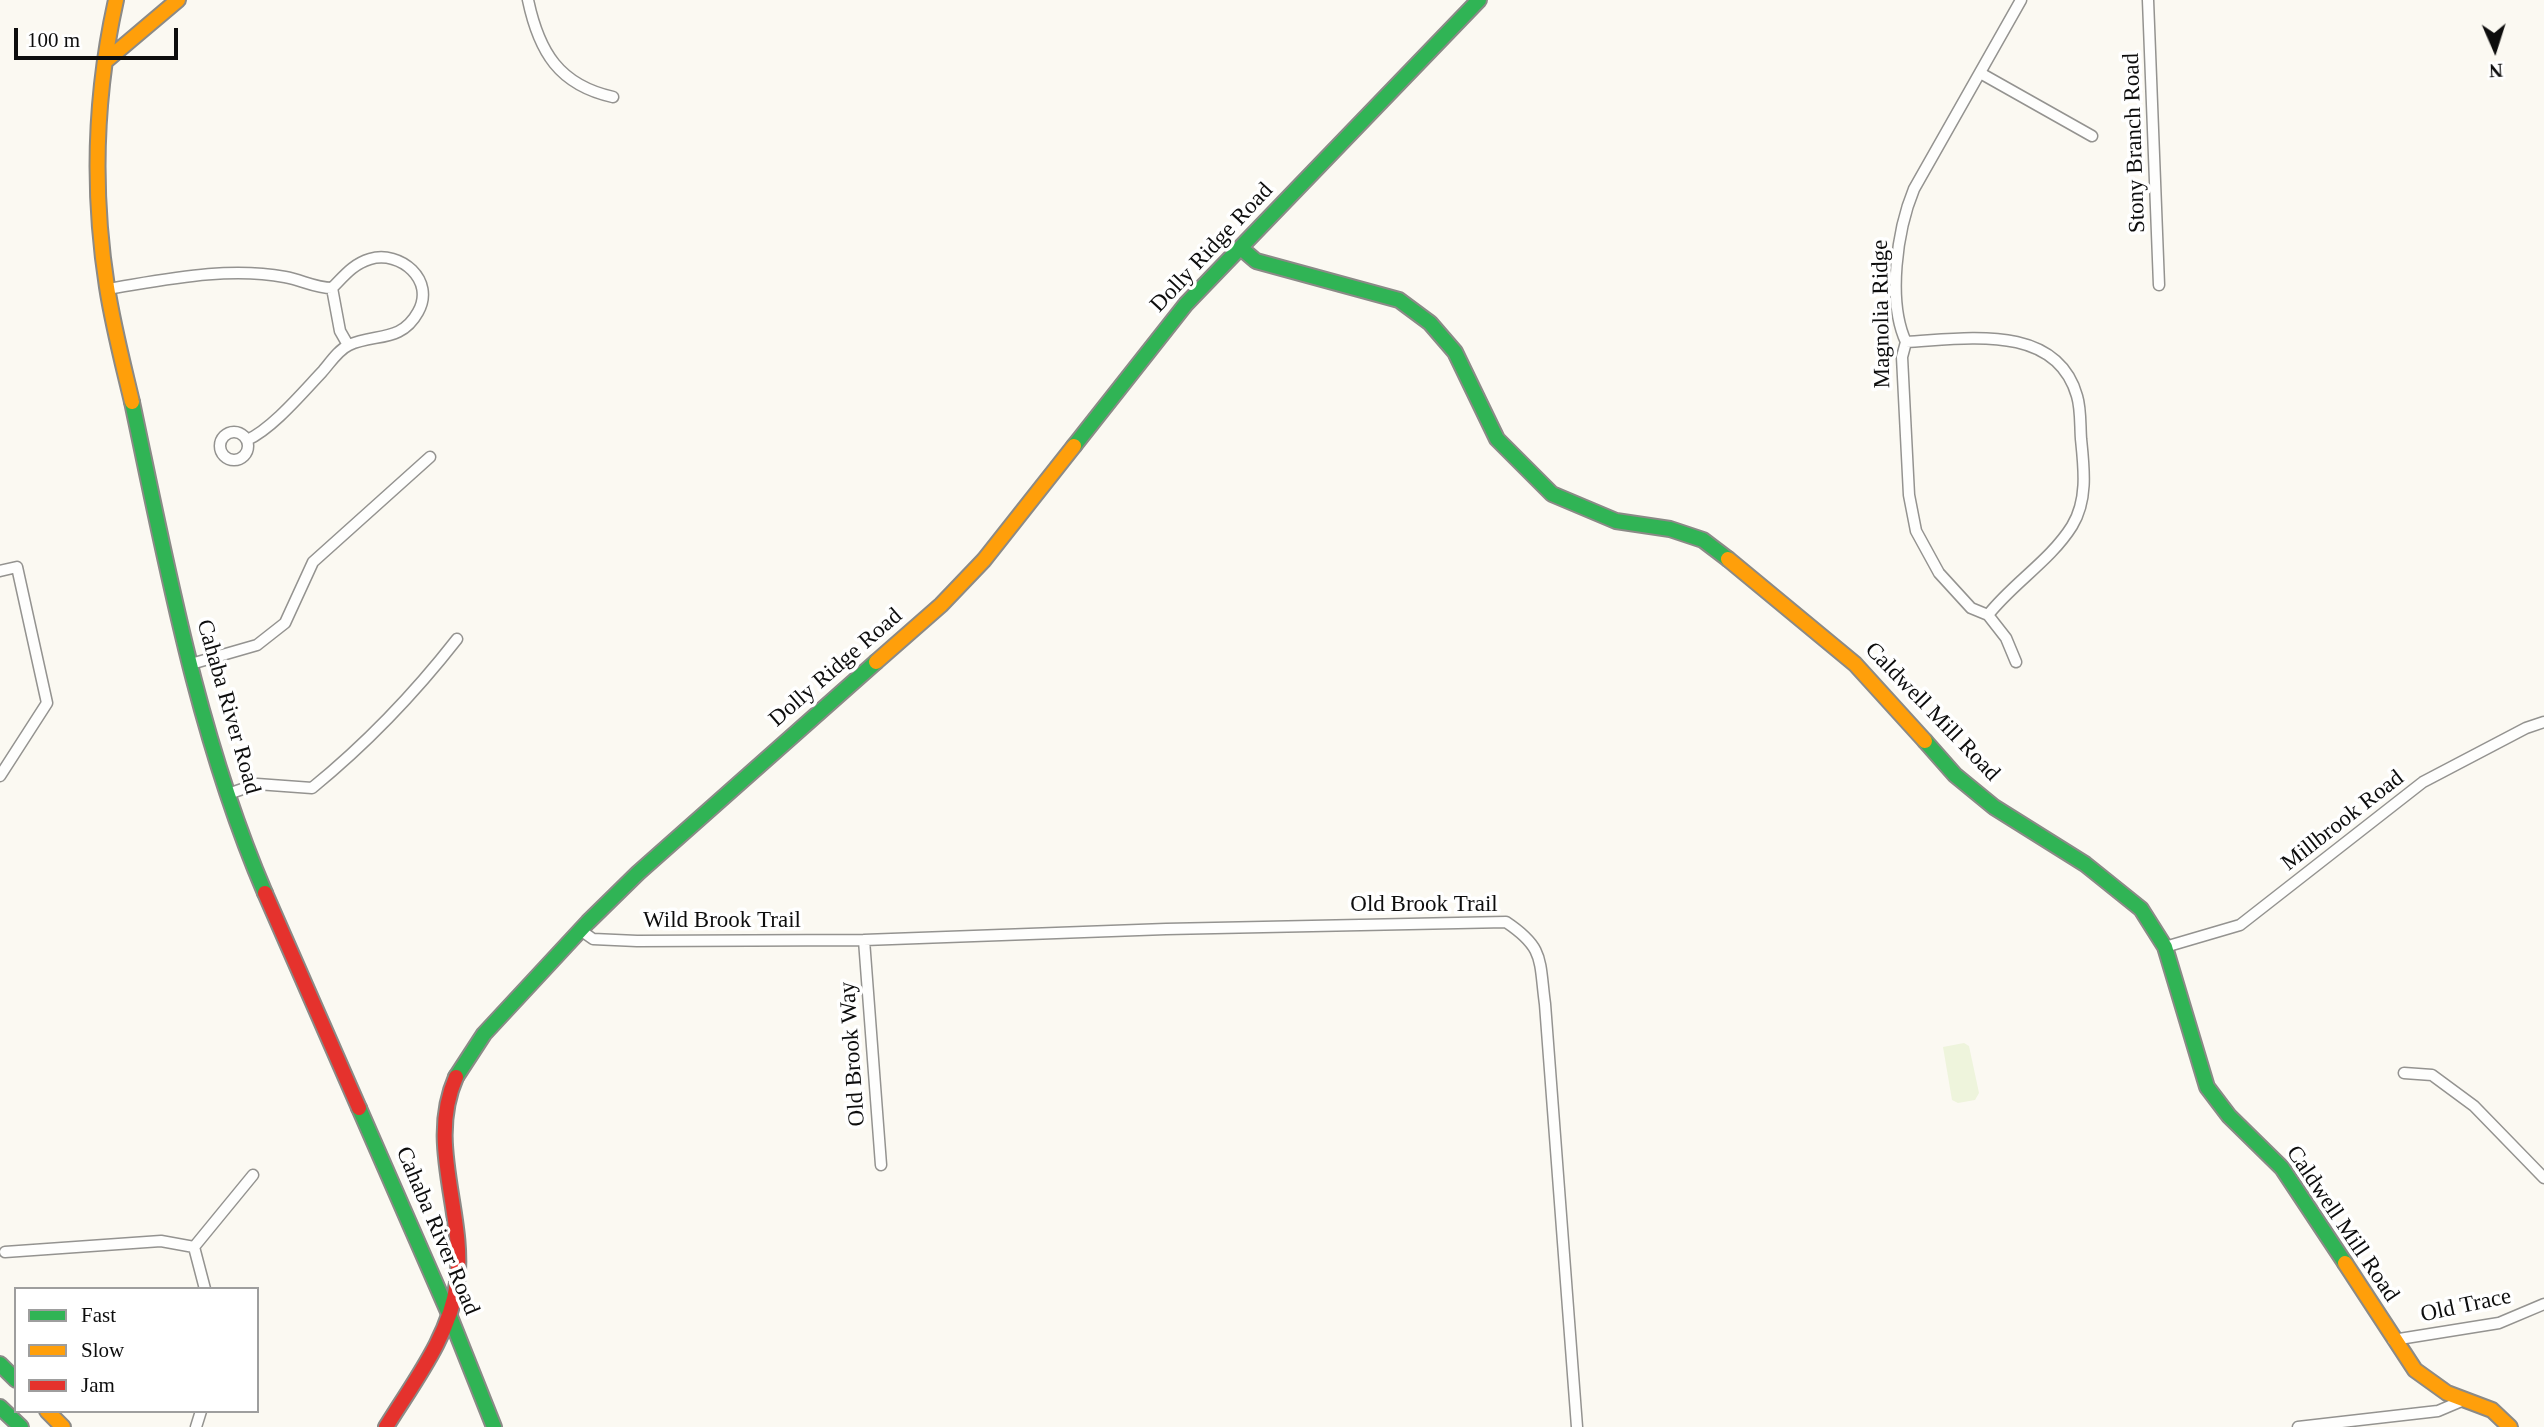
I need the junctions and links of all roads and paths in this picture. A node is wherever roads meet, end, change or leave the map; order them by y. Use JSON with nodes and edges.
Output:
{"nodes":[{"id":1,"x":116,"y":0,"type":"edge"},
{"id":2,"x":178,"y":0,"type":"edge"},
{"id":3,"x":528,"y":0,"type":"edge"},
{"id":4,"x":1479,"y":0,"type":"edge"},
{"id":5,"x":2021,"y":0,"type":"edge"},
{"id":6,"x":2148,"y":0,"type":"edge"},
{"id":7,"x":107,"y":60,"type":"junction"},
{"id":8,"x":1982,"y":74,"type":"junction"},
{"id":9,"x":613,"y":97,"type":"dead end"},
{"id":10,"x":2092,"y":136,"type":"dead end"},
{"id":11,"x":1242,"y":249,"type":"junction"},
{"id":12,"x":2159,"y":285,"type":"dead end"},
{"id":13,"x":332,"y":288,"type":"junction"},
{"id":14,"x":107,"y":289,"type":"junction"},
{"id":15,"x":1906,"y":342,"type":"junction"},
{"id":16,"x":348,"y":345,"type":"junction"},
{"id":17,"x":247,"y":440,"type":"dead end"},
{"id":18,"x":430,"y":457,"type":"dead end"},
{"id":19,"x":0,"y":571,"type":"edge"},
{"id":20,"x":1989,"y":615,"type":"junction"},
{"id":21,"x":457,"y":639,"type":"dead end"},
{"id":22,"x":2016,"y":662,"type":"dead end"},
{"id":23,"x":191,"y":664,"type":"junction"},
{"id":24,"x":2544,"y":722,"type":"edge"},
{"id":25,"x":0,"y":776,"type":"edge"},
{"id":26,"x":228,"y":794,"type":"junction"},
{"id":27,"x":583,"y":932,"type":"junction"},
{"id":28,"x":864,"y":940,"type":"junction"},
{"id":29,"x":2165,"y":947,"type":"junction"},
{"id":30,"x":2404,"y":1073,"type":"dead end"},
{"id":31,"x":881,"y":1165,"type":"dead end"},
{"id":32,"x":253,"y":1175,"type":"dead end"},
{"id":33,"x":2544,"y":1178,"type":"edge"},
{"id":34,"x":194,"y":1247,"type":"junction"},
{"id":35,"x":5,"y":1252,"type":"dead end"},
{"id":36,"x":204,"y":1287,"type":"edge"},
{"id":37,"x":2544,"y":1304,"type":"edge"},
{"id":38,"x":449,"y":1314,"type":"junction"},
{"id":39,"x":2393,"y":1340,"type":"junction"},
{"id":40,"x":0,"y":1364,"type":"edge"},
{"id":41,"x":14,"y":1378,"type":"edge"},
{"id":42,"x":2464,"y":1400,"type":"junction"},
{"id":43,"x":0,"y":1407,"type":"edge"},
{"id":44,"x":49,"y":1413,"type":"edge"},
{"id":45,"x":20,"y":1427,"type":"edge"},
{"id":46,"x":63,"y":1427,"type":"edge"},
{"id":47,"x":386,"y":1427,"type":"edge"},
{"id":48,"x":494,"y":1427,"type":"edge"},
{"id":49,"x":1577,"y":1427,"type":"edge"},
{"id":50,"x":2298,"y":1427,"type":"edge"},
{"id":51,"x":2510,"y":1427,"type":"edge"}],
"edges":[{"from":1,"to":7,"type":"main road","name":"Cahaba River Road"},
{"from":2,"to":7,"type":"main road"},
{"from":3,"to":9,"type":"street"},
{"from":4,"to":11,"type":"main road","name":"Dolly Ridge Road"},
{"from":5,"to":8,"type":"street","name":"Magnolia Ridge"},
{"from":6,"to":12,"type":"street","name":"Stony Branch Road"},
{"from":7,"to":14,"type":"main road","name":"Cahaba River Road"},
{"from":8,"to":10,"type":"street"},
{"from":8,"to":15,"type":"street","name":"Magnolia Ridge"},
{"from":11,"to":27,"type":"main road","name":"Dolly Ridge Road"},
{"from":11,"to":29,"type":"main road","name":"Caldwell Mill Road"},
{"from":13,"to":14,"type":"street"},
{"from":13,"to":16,"type":"street"},
{"from":13,"to":16,"type":"street"},
{"from":14,"to":23,"type":"main road","name":"Cahaba River Road"},
{"from":15,"to":20,"type":"street","name":"Magnolia Ridge"},
{"from":15,"to":20,"type":"street"},
{"from":16,"to":17,"type":"street"},
{"from":18,"to":23,"type":"street"},
{"from":19,"to":25,"type":"street"},
{"from":20,"to":22,"type":"street","name":"Magnolia Ridge"},
{"from":21,"to":26,"type":"street"},
{"from":23,"to":26,"type":"main road","name":"Cahaba River Road"},
{"from":24,"to":29,"type":"street","name":"Millbrook Road"},
{"from":26,"to":38,"type":"main road","name":"Cahaba River Road"},
{"from":27,"to":28,"type":"street","name":"Wild Brook Trail"},
{"from":27,"to":38,"type":"main road","name":"Dolly Ridge Road"},
{"from":28,"to":31,"type":"street","name":"Old Brook Way"},
{"from":28,"to":49,"type":"street","name":"Old Brook Trail"},
{"from":29,"to":39,"type":"main road","name":"Caldwell Mill Road"},
{"from":30,"to":33,"type":"street"},
{"from":32,"to":34,"type":"street"},
{"from":34,"to":35,"type":"street"},
{"from":34,"to":36,"type":"street"},
{"from":37,"to":39,"type":"street","name":"Old Trace"},
{"from":38,"to":47,"type":"main road","name":"Dolly Ridge Road"},
{"from":38,"to":48,"type":"main road","name":"Cahaba River Road"},
{"from":39,"to":42,"type":"main road","name":"Caldwell Mill Road"},
{"from":40,"to":41,"type":"main road"},
{"from":42,"to":50,"type":"street"},
{"from":42,"to":51,"type":"main road","name":"Caldwell Mill Road"},
{"from":43,"to":45,"type":"main road"},
{"from":44,"to":46,"type":"main road"}]}
